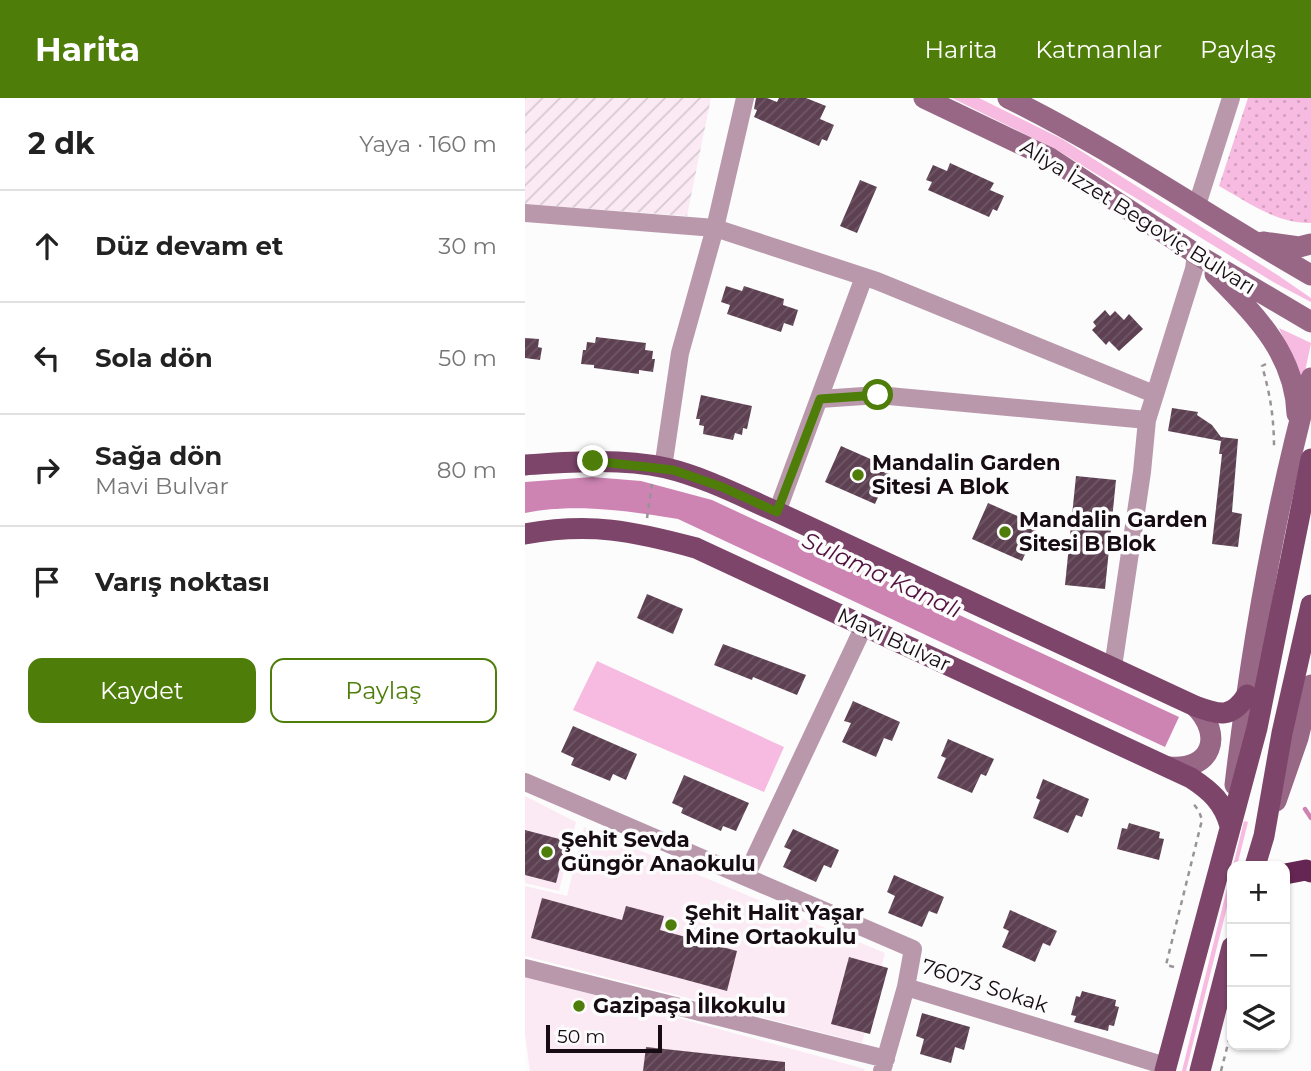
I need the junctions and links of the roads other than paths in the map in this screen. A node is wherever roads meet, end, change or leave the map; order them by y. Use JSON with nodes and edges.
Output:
{"nodes":[{"id":1,"x":745,"y":98,"type":"edge"},
{"id":2,"x":924,"y":98,"type":"edge"},
{"id":3,"x":1008,"y":98,"type":"edge"},
{"id":4,"x":1231,"y":98,"type":"edge"},
{"id":5,"x":1197,"y":205,"type":"junction"},
{"id":6,"x":525,"y":213,"type":"edge"},
{"id":7,"x":715,"y":228,"type":"junction"},
{"id":8,"x":1244,"y":237,"type":"junction"},
{"id":9,"x":1311,"y":244,"type":"edge"},
{"id":10,"x":1196,"y":254,"type":"junction"},
{"id":11,"x":1311,"y":275,"type":"edge"},
{"id":12,"x":864,"y":277,"type":"junction"},
{"id":13,"x":1311,"y":322,"type":"edge"},
{"id":14,"x":1311,"y":378,"type":"edge"},
{"id":15,"x":1154,"y":394,"type":"junction"},
{"id":16,"x":820,"y":399,"type":"junction"},
{"id":17,"x":1147,"y":421,"type":"junction"},
{"id":18,"x":1303,"y":438,"type":"edge"},
{"id":19,"x":525,"y":465,"type":"edge"},
{"id":20,"x":658,"y":472,"type":"junction"},
{"id":21,"x":777,"y":512,"type":"junction"},
{"id":22,"x":525,"y":534,"type":"edge"},
{"id":23,"x":1311,"y":605,"type":"edge"},
{"id":24,"x":863,"y":626,"type":"junction"},
{"id":25,"x":1113,"y":667,"type":"junction"},
{"id":26,"x":1311,"y":685,"type":"edge"},
{"id":27,"x":1247,"y":695,"type":"junction"},
{"id":28,"x":1195,"y":706,"type":"junction"},
{"id":29,"x":1169,"y":767,"type":"junction"},
{"id":30,"x":525,"y":782,"type":"edge"},
{"id":31,"x":1230,"y":826,"type":"junction"},
{"id":32,"x":1264,"y":836,"type":"junction"},
{"id":33,"x":1256,"y":861,"type":"edge"},
{"id":34,"x":1311,"y":872,"type":"edge"},
{"id":35,"x":1290,"y":873,"type":"edge"},
{"id":36,"x":746,"y":876,"type":"junction"},
{"id":37,"x":1227,"y":967,"type":"edge"},
{"id":38,"x":525,"y":968,"type":"edge"},
{"id":39,"x":906,"y":987,"type":"junction"},
{"id":40,"x":884,"y":1065,"type":"edge"},
{"id":41,"x":1166,"y":1069,"type":"edge"},
{"id":42,"x":1201,"y":1071,"type":"edge"}],
"edges":[{"from":1,"to":7,"type":"street"},
{"from":2,"to":10,"type":"main road","name":"Aliya İzzet Begoviç Bulvarı"},
{"from":3,"to":5,"type":"main road","name":"Aliya İzzet Begoviç Bulvarı"},
{"from":4,"to":5,"type":"street"},
{"from":5,"to":8,"type":"main road","name":"Aliya İzzet Begoviç Bulvarı"},
{"from":6,"to":7,"type":"street"},
{"from":7,"to":12,"type":"street"},
{"from":7,"to":20,"type":"street"},
{"from":8,"to":9,"type":"main road"},
{"from":8,"to":11,"type":"main road","name":"Aliya İzzet Begoviç Bulvarı"},
{"from":10,"to":13,"type":"main road","name":"Aliya İzzet Begoviç Bulvarı"},
{"from":10,"to":15,"type":"street"},
{"from":10,"to":18,"type":"main road"},
{"from":12,"to":15,"type":"street"},
{"from":12,"to":16,"type":"street"},
{"from":14,"to":18,"type":"main road"},
{"from":15,"to":17,"type":"street"},
{"from":16,"to":17,"type":"street"},
{"from":16,"to":21,"type":"street"},
{"from":17,"to":25,"type":"street"},
{"from":18,"to":27,"type":"main road"},
{"from":18,"to":31,"type":"main road"},
{"from":19,"to":20,"type":"main road"},
{"from":20,"to":21,"type":"main road"},
{"from":21,"to":25,"type":"main road"},
{"from":22,"to":24,"type":"main road","name":"Mavi Bulvar"},
{"from":23,"to":32,"type":"main road"},
{"from":24,"to":29,"type":"main road","name":"Mavi Bulvar"},
{"from":24,"to":36,"type":"street"},
{"from":25,"to":28,"type":"main road"},
{"from":26,"to":32,"type":"main road"},
{"from":27,"to":28,"type":"main road"},
{"from":27,"to":31,"type":"main road"},
{"from":28,"to":29,"type":"main road"},
{"from":29,"to":31,"type":"main road","name":"Mavi Bulvar"},
{"from":30,"to":36,"type":"street","name":"76073 Sokak"},
{"from":31,"to":41,"type":"main road"},
{"from":32,"to":33,"type":"main road"},
{"from":34,"to":35,"type":"highway"},
{"from":36,"to":39,"type":"street","name":"76073 Sokak"},
{"from":37,"to":42,"type":"main road"},
{"from":38,"to":40,"type":"street"},
{"from":39,"to":40,"type":"street"},
{"from":39,"to":41,"type":"street","name":"76073 Sokak"}]}
